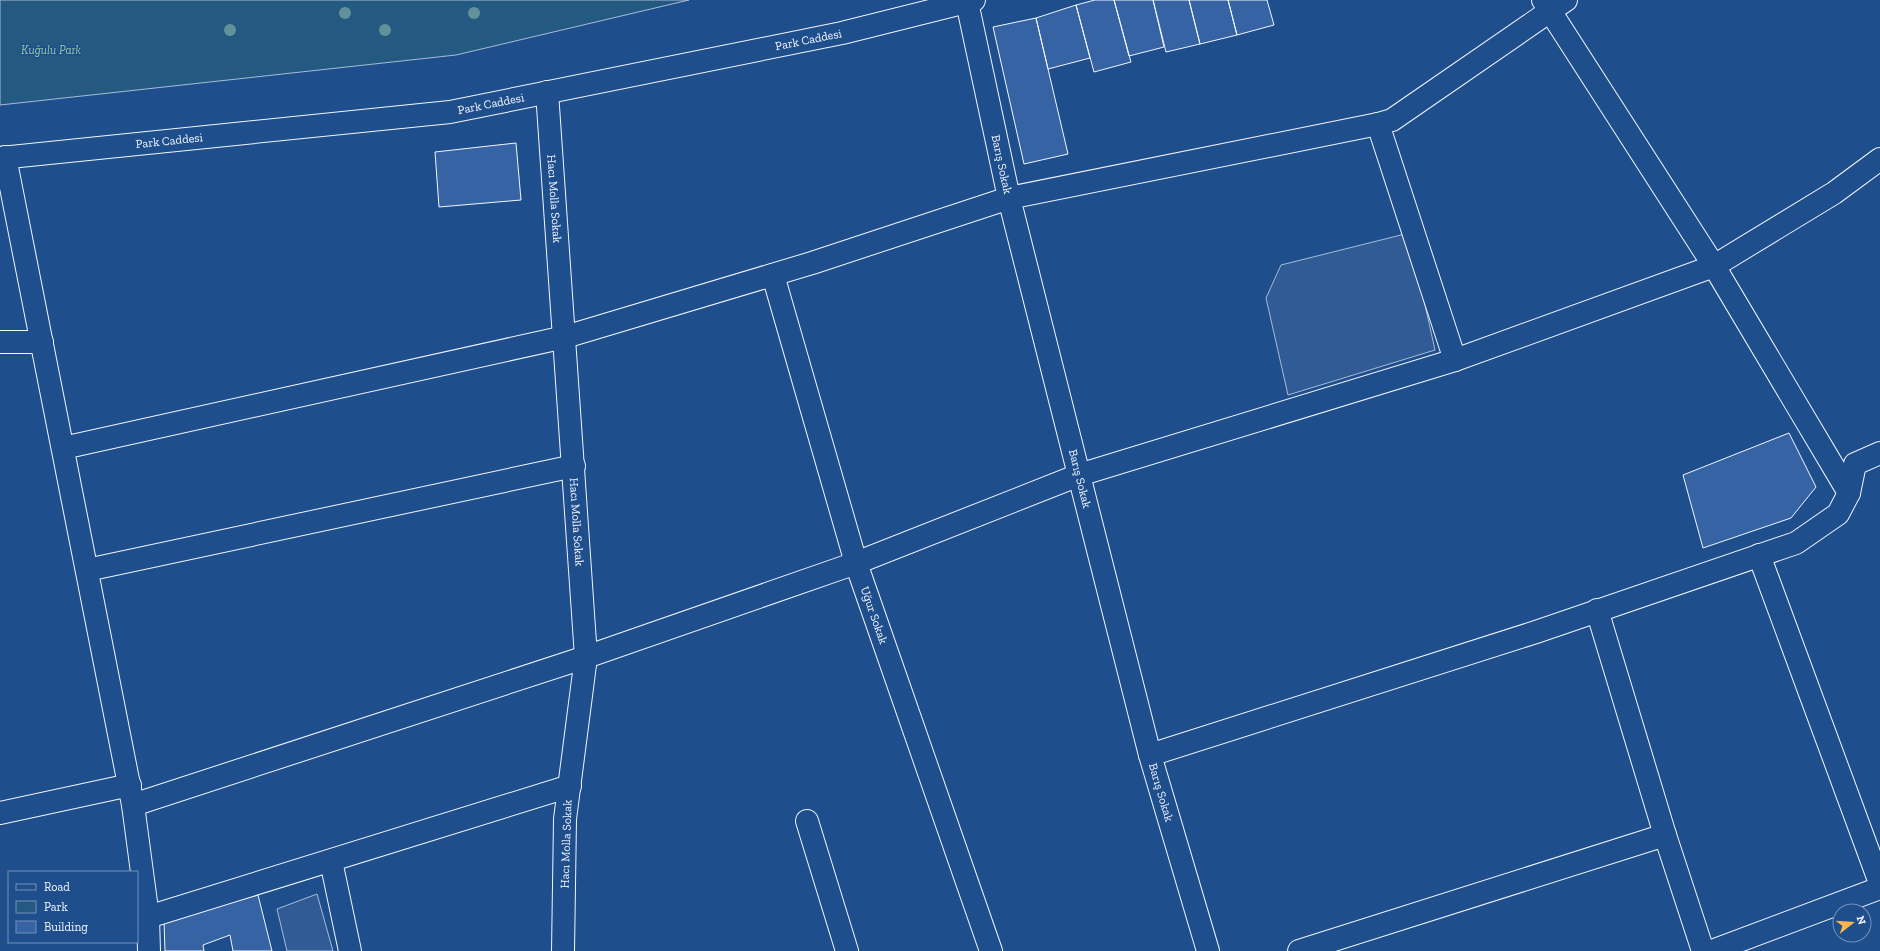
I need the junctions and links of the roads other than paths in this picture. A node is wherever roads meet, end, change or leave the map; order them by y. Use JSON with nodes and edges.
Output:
{"nodes":[{"id":1,"x":971,"y":1,"type":"edge"},
{"id":2,"x":1553,"y":4,"type":"edge"},
{"id":3,"x":547,"y":92,"type":"junction"},
{"id":4,"x":1378,"y":124,"type":"junction"},
{"id":5,"x":2,"y":158,"type":"edge"},
{"id":6,"x":1880,"y":159,"type":"edge"},
{"id":7,"x":1009,"y":198,"type":"junction"},
{"id":8,"x":1714,"y":266,"type":"junction"},
{"id":9,"x":773,"y":275,"type":"junction"},
{"id":10,"x":565,"y":337,"type":"junction"},
{"id":11,"x":0,"y":342,"type":"edge"},
{"id":12,"x":42,"y":342,"type":"junction"},
{"id":13,"x":1456,"y":360,"type":"junction"},
{"id":14,"x":63,"y":448,"type":"junction"},
{"id":15,"x":1880,"y":453,"type":"edge"},
{"id":16,"x":574,"y":466,"type":"junction"},
{"id":17,"x":1079,"y":475,"type":"junction"},
{"id":18,"x":1848,"y":493,"type":"junction"},
{"id":19,"x":1759,"y":555,"type":"junction"},
{"id":20,"x":856,"y":563,"type":"junction"},
{"id":21,"x":87,"y":570,"type":"junction"},
{"id":22,"x":1597,"y":610,"type":"junction"},
{"id":23,"x":586,"y":657,"type":"junction"},
{"id":24,"x":1150,"y":755,"type":"junction"},
{"id":25,"x":570,"y":786,"type":"junction"},
{"id":26,"x":131,"y":795,"type":"junction"},
{"id":27,"x":0,"y":813,"type":"edge"},
{"id":28,"x":807,"y":821,"type":"dead end"},
{"id":29,"x":1665,"y":835,"type":"junction"},
{"id":30,"x":331,"y":861,"type":"junction"},
{"id":31,"x":1880,"y":883,"type":"edge"},
{"id":32,"x":1880,"y":888,"type":"edge"},
{"id":33,"x":148,"y":917,"type":"junction"},
{"id":34,"x":149,"y":951,"type":"edge"},
{"id":35,"x":350,"y":951,"type":"edge"},
{"id":36,"x":563,"y":951,"type":"edge"},
{"id":37,"x":846,"y":951,"type":"edge"},
{"id":38,"x":991,"y":951,"type":"edge"},
{"id":39,"x":1208,"y":951,"type":"edge"},
{"id":40,"x":1299,"y":951,"type":"edge"},
{"id":41,"x":1703,"y":951,"type":"edge"},
{"id":42,"x":1712,"y":951,"type":"edge"}],
"edges":[{"from":1,"to":3,"type":"street","name":"Park Caddesi"},
{"from":1,"to":7,"type":"street","name":"Barış Sokak"},
{"from":2,"to":4,"type":"street"},
{"from":2,"to":8,"type":"street"},
{"from":3,"to":5,"type":"street","name":"Park Caddesi"},
{"from":3,"to":10,"type":"street","name":"Hacı Molla Sokak"},
{"from":4,"to":7,"type":"street"},
{"from":4,"to":13,"type":"street"},
{"from":5,"to":12,"type":"street"},
{"from":6,"to":8,"type":"street"},
{"from":7,"to":9,"type":"street"},
{"from":7,"to":17,"type":"street","name":"Barış Sokak"},
{"from":8,"to":13,"type":"street"},
{"from":8,"to":18,"type":"street"},
{"from":9,"to":10,"type":"street"},
{"from":9,"to":20,"type":"street","name":"Uğur Sokak"},
{"from":10,"to":14,"type":"street"},
{"from":10,"to":16,"type":"street","name":"Hacı Molla Sokak"},
{"from":11,"to":12,"type":"street"},
{"from":12,"to":14,"type":"street"},
{"from":13,"to":17,"type":"street"},
{"from":14,"to":21,"type":"street"},
{"from":15,"to":18,"type":"street"},
{"from":16,"to":21,"type":"street"},
{"from":16,"to":23,"type":"street","name":"Hacı Molla Sokak"},
{"from":17,"to":20,"type":"street"},
{"from":17,"to":24,"type":"street","name":"Barış Sokak"},
{"from":18,"to":19,"type":"street"},
{"from":19,"to":22,"type":"street"},
{"from":19,"to":31,"type":"street"},
{"from":20,"to":23,"type":"street"},
{"from":20,"to":38,"type":"street","name":"Uğur Sokak"},
{"from":21,"to":26,"type":"street"},
{"from":22,"to":24,"type":"street"},
{"from":22,"to":29,"type":"street"},
{"from":23,"to":25,"type":"street","name":"Hacı Molla Sokak"},
{"from":23,"to":26,"type":"street"},
{"from":24,"to":39,"type":"street","name":"Barış Sokak"},
{"from":25,"to":30,"type":"street"},
{"from":25,"to":36,"type":"street","name":"Hacı Molla Sokak"},
{"from":26,"to":27,"type":"street"},
{"from":26,"to":33,"type":"street"},
{"from":28,"to":37,"type":"street"},
{"from":29,"to":40,"type":"street"},
{"from":29,"to":41,"type":"street"},
{"from":30,"to":33,"type":"street"},
{"from":30,"to":35,"type":"street"},
{"from":32,"to":42,"type":"street"},
{"from":33,"to":34,"type":"street"}]}
